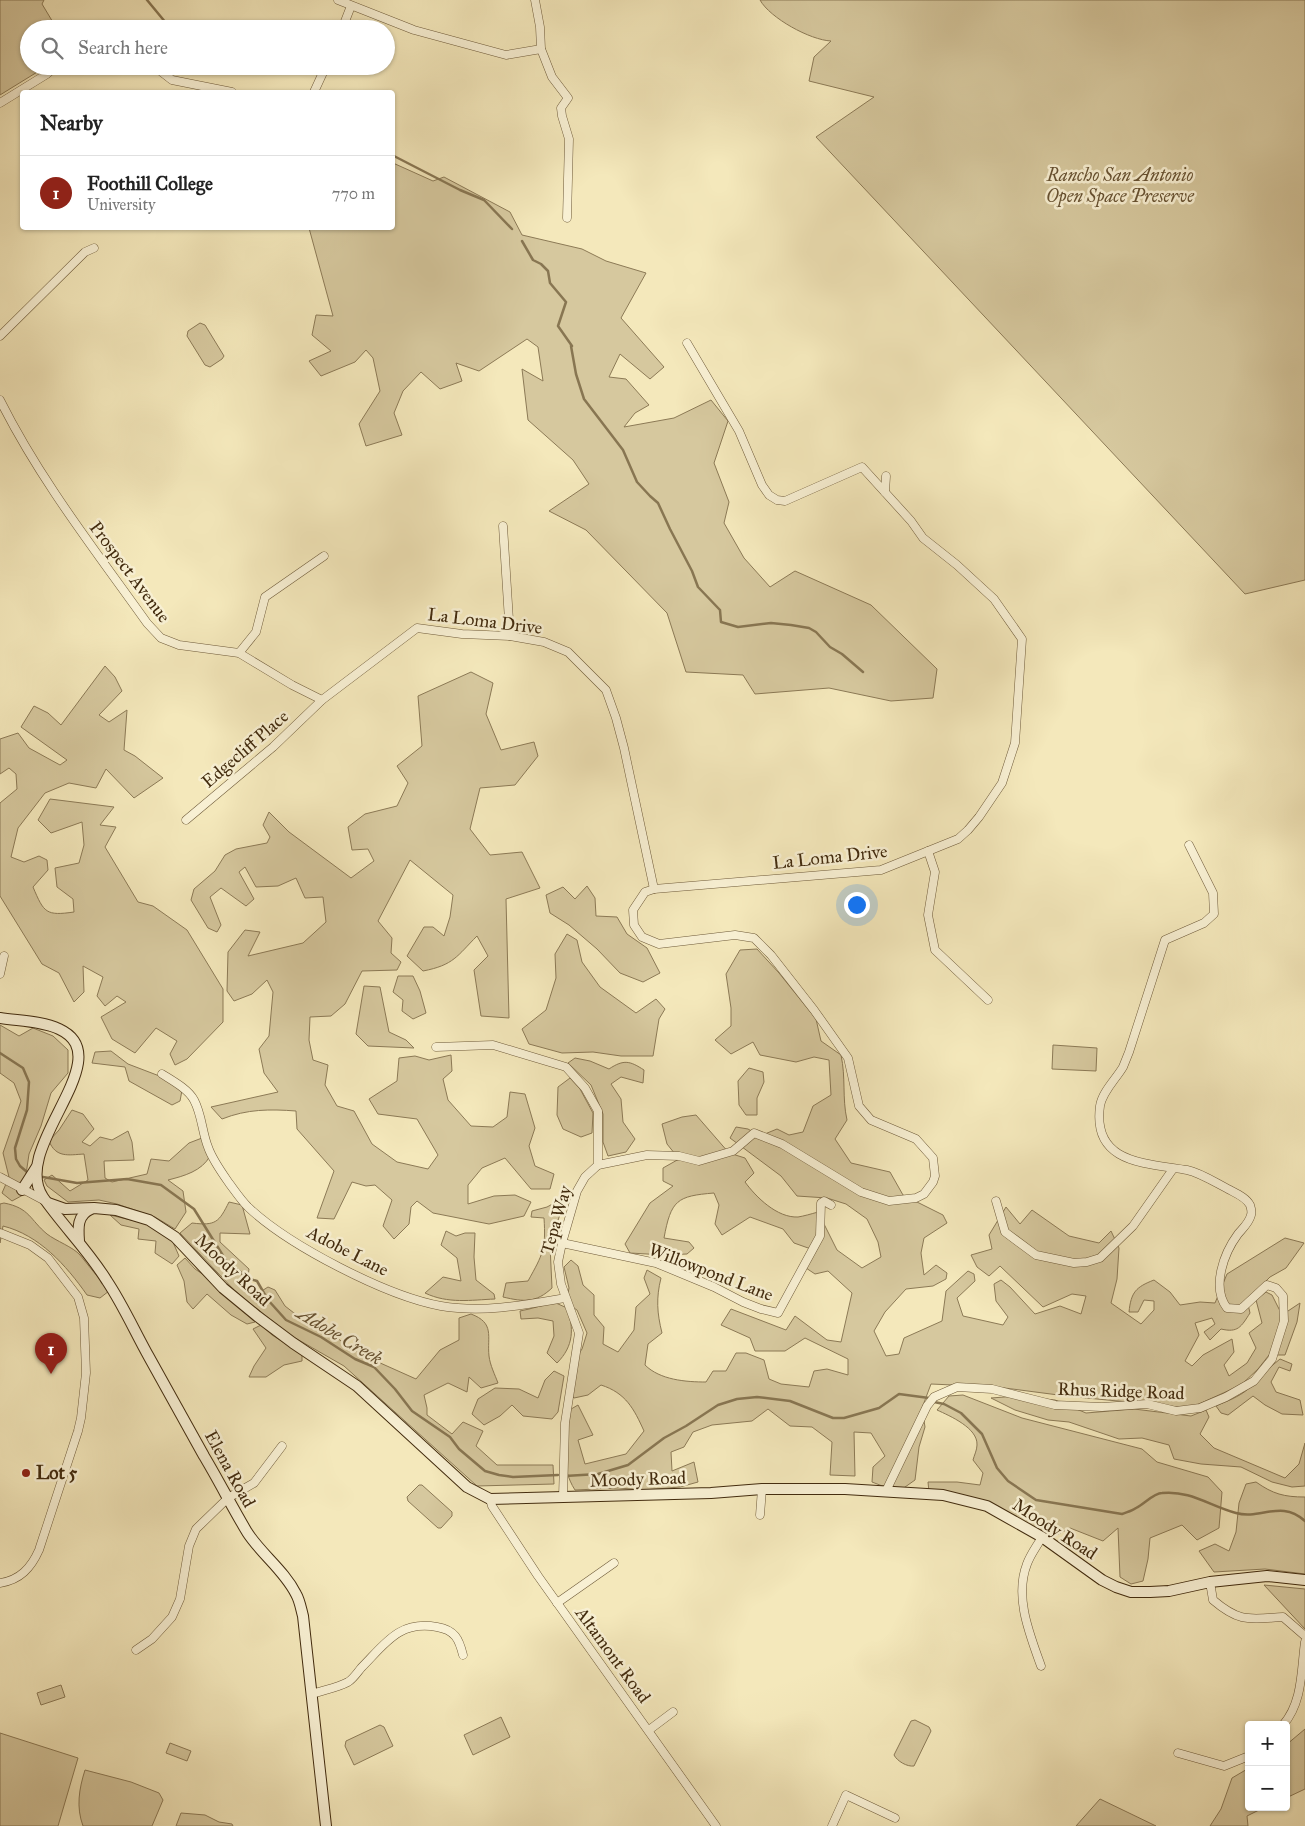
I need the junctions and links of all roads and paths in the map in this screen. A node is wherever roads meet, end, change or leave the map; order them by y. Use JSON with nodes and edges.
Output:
{"nodes":[{"id":1,"x":338,"y":0,"type":"edge"},
{"id":2,"x":535,"y":0,"type":"edge"},
{"id":3,"x":351,"y":6,"type":"junction"},
{"id":4,"x":346,"y":20,"type":"edge"},
{"id":5,"x":388,"y":20,"type":"edge"},
{"id":6,"x":395,"y":23,"type":"edge"},
{"id":7,"x":541,"y":49,"type":"junction"},
{"id":8,"x":45,"y":75,"type":"edge"},
{"id":9,"x":166,"y":75,"type":"edge"},
{"id":10,"x":322,"y":75,"type":"edge"},
{"id":11,"x":21,"y":90,"type":"edge"},
{"id":12,"x":222,"y":90,"type":"edge"},
{"id":13,"x":315,"y":90,"type":"edge"},
{"id":14,"x":20,"y":91,"type":"edge"},
{"id":15,"x":0,"y":103,"type":"edge"},
{"id":16,"x":567,"y":218,"type":"dead end"},
{"id":17,"x":94,"y":248,"type":"dead end"},
{"id":18,"x":0,"y":336,"type":"edge"},
{"id":19,"x":687,"y":343,"type":"dead end"},
{"id":20,"x":0,"y":400,"type":"edge"},
{"id":21,"x":886,"y":476,"type":"dead end"},
{"id":22,"x":885,"y":492,"type":"junction"},
{"id":23,"x":503,"y":526,"type":"dead end"},
{"id":24,"x":324,"y":556,"type":"dead end"},
{"id":25,"x":510,"y":636,"type":"junction"},
{"id":26,"x":239,"y":653,"type":"junction"},
{"id":27,"x":322,"y":700,"type":"junction"},
{"id":28,"x":186,"y":820,"type":"dead end"},
{"id":29,"x":1189,"y":845,"type":"dead end"},
{"id":30,"x":928,"y":851,"type":"junction"},
{"id":31,"x":654,"y":889,"type":"junction"},
{"id":32,"x":4,"y":956,"type":"dead end"},
{"id":33,"x":0,"y":974,"type":"edge"},
{"id":34,"x":988,"y":1000,"type":"dead end"},
{"id":35,"x":0,"y":1018,"type":"edge"},
{"id":36,"x":436,"y":1047,"type":"dead end"},
{"id":37,"x":162,"y":1074,"type":"dead end"},
{"id":38,"x":37,"y":1165,"type":"junction"},
{"id":39,"x":598,"y":1165,"type":"junction"},
{"id":40,"x":1173,"y":1169,"type":"junction"},
{"id":41,"x":0,"y":1177,"type":"edge"},
{"id":42,"x":22,"y":1190,"type":"junction"},
{"id":43,"x":996,"y":1201,"type":"dead end"},
{"id":44,"x":48,"y":1203,"type":"junction"},
{"id":45,"x":831,"y":1205,"type":"dead end"},
{"id":46,"x":94,"y":1208,"type":"junction"},
{"id":47,"x":0,"y":1233,"type":"edge"},
{"id":48,"x":79,"y":1241,"type":"junction"},
{"id":49,"x":562,"y":1243,"type":"junction"},
{"id":50,"x":565,"y":1298,"type":"junction"},
{"id":51,"x":282,"y":1446,"type":"dead end"},
{"id":52,"x":762,"y":1489,"type":"junction"},
{"id":53,"x":886,"y":1491,"type":"junction"},
{"id":54,"x":563,"y":1497,"type":"junction"},
{"id":55,"x":228,"y":1498,"type":"junction"},
{"id":56,"x":490,"y":1499,"type":"junction"},
{"id":57,"x":760,"y":1515,"type":"dead end"},
{"id":58,"x":1042,"y":1537,"type":"junction"},
{"id":59,"x":614,"y":1563,"type":"dead end"},
{"id":60,"x":1305,"y":1580,"type":"edge"},
{"id":61,"x":1210,"y":1582,"type":"junction"},
{"id":62,"x":0,"y":1583,"type":"edge"},
{"id":63,"x":557,"y":1603,"type":"junction"},
{"id":64,"x":1305,"y":1636,"type":"edge"},
{"id":65,"x":1305,"y":1642,"type":"edge"},
{"id":66,"x":136,"y":1650,"type":"dead end"},
{"id":67,"x":463,"y":1655,"type":"dead end"},
{"id":68,"x":1041,"y":1666,"type":"dead end"},
{"id":69,"x":312,"y":1694,"type":"junction"},
{"id":70,"x":673,"y":1712,"type":"dead end"},
{"id":71,"x":1287,"y":1721,"type":"edge"},
{"id":72,"x":649,"y":1730,"type":"junction"},
{"id":73,"x":1178,"y":1753,"type":"dead end"},
{"id":74,"x":1245,"y":1758,"type":"edge"},
{"id":75,"x":895,"y":1818,"type":"dead end"},
{"id":76,"x":326,"y":1826,"type":"edge"},
{"id":77,"x":716,"y":1826,"type":"edge"},
{"id":78,"x":832,"y":1826,"type":"edge"}],
"edges":[{"from":1,"to":3,"type":"street"},
{"from":2,"to":7,"type":"street"},
{"from":3,"to":4,"type":"street"},
{"from":3,"to":5,"type":"street"},
{"from":6,"to":7,"type":"street"},
{"from":7,"to":16,"type":"street"},
{"from":8,"to":11,"type":"street"},
{"from":9,"to":12,"type":"street"},
{"from":10,"to":13,"type":"street"},
{"from":14,"to":15,"type":"street"},
{"from":17,"to":18,"type":"street"},
{"from":19,"to":22,"type":"street","name":"La Loma Drive"},
{"from":20,"to":26,"type":"street","name":"Prospect Avenue"},
{"from":21,"to":22,"type":"street"},
{"from":22,"to":30,"type":"street","name":"La Loma Drive"},
{"from":23,"to":25,"type":"street"},
{"from":24,"to":26,"type":"street"},
{"from":25,"to":27,"type":"street","name":"La Loma Drive"},
{"from":25,"to":31,"type":"street","name":"La Loma Drive"},
{"from":26,"to":27,"type":"street","name":"Prospect Avenue"},
{"from":27,"to":28,"type":"street","name":"Edgecliff Place"},
{"from":29,"to":40,"type":"street","name":"Rhus Ridge Road"},
{"from":30,"to":31,"type":"street","name":"La Loma Drive"},
{"from":30,"to":34,"type":"street"},
{"from":31,"to":39,"type":"street"},
{"from":32,"to":33,"type":"street"},
{"from":35,"to":38,"type":"street"},
{"from":36,"to":39,"type":"street"},
{"from":37,"to":50,"type":"street","name":"Adobe Lane"},
{"from":38,"to":42,"type":"street"},
{"from":38,"to":44,"type":"street"},
{"from":39,"to":49,"type":"street","name":"Tepa Way"},
{"from":40,"to":43,"type":"street"},
{"from":40,"to":53,"type":"street","name":"Rhus Ridge Road"},
{"from":41,"to":42,"type":"street","name":"Elena Road"},
{"from":42,"to":44,"type":"street","name":"Elena Road"},
{"from":44,"to":46,"type":"street","name":"Moody Road"},
{"from":44,"to":48,"type":"street","name":"Elena Road"},
{"from":45,"to":49,"type":"street","name":"Willowpond Lane"},
{"from":46,"to":48,"type":"street"},
{"from":46,"to":56,"type":"street","name":"Moody Road"},
{"from":47,"to":62,"type":"street"},
{"from":48,"to":55,"type":"street","name":"Elena Road"},
{"from":49,"to":50,"type":"street","name":"Tepa Way"},
{"from":50,"to":54,"type":"street","name":"Tepa Way"},
{"from":51,"to":55,"type":"street"},
{"from":52,"to":53,"type":"street","name":"Moody Road"},
{"from":52,"to":54,"type":"street","name":"Moody Road"},
{"from":52,"to":57,"type":"street"},
{"from":53,"to":58,"type":"street","name":"Moody Road"},
{"from":54,"to":56,"type":"street","name":"Moody Road"},
{"from":55,"to":66,"type":"street"},
{"from":55,"to":69,"type":"street","name":"Elena Road"},
{"from":56,"to":63,"type":"street","name":"Altamont Road"},
{"from":58,"to":61,"type":"street","name":"Moody Road"},
{"from":58,"to":68,"type":"street"},
{"from":59,"to":63,"type":"street"},
{"from":60,"to":61,"type":"street","name":"Moody Road"},
{"from":61,"to":64,"type":"street"},
{"from":63,"to":72,"type":"street","name":"Altamont Road"},
{"from":65,"to":71,"type":"street"},
{"from":67,"to":69,"type":"street"},
{"from":69,"to":76,"type":"street","name":"Elena Road"},
{"from":70,"to":72,"type":"street"},
{"from":72,"to":77,"type":"street","name":"Altamont Road"},
{"from":73,"to":74,"type":"street"},
{"from":75,"to":78,"type":"street"}]}
